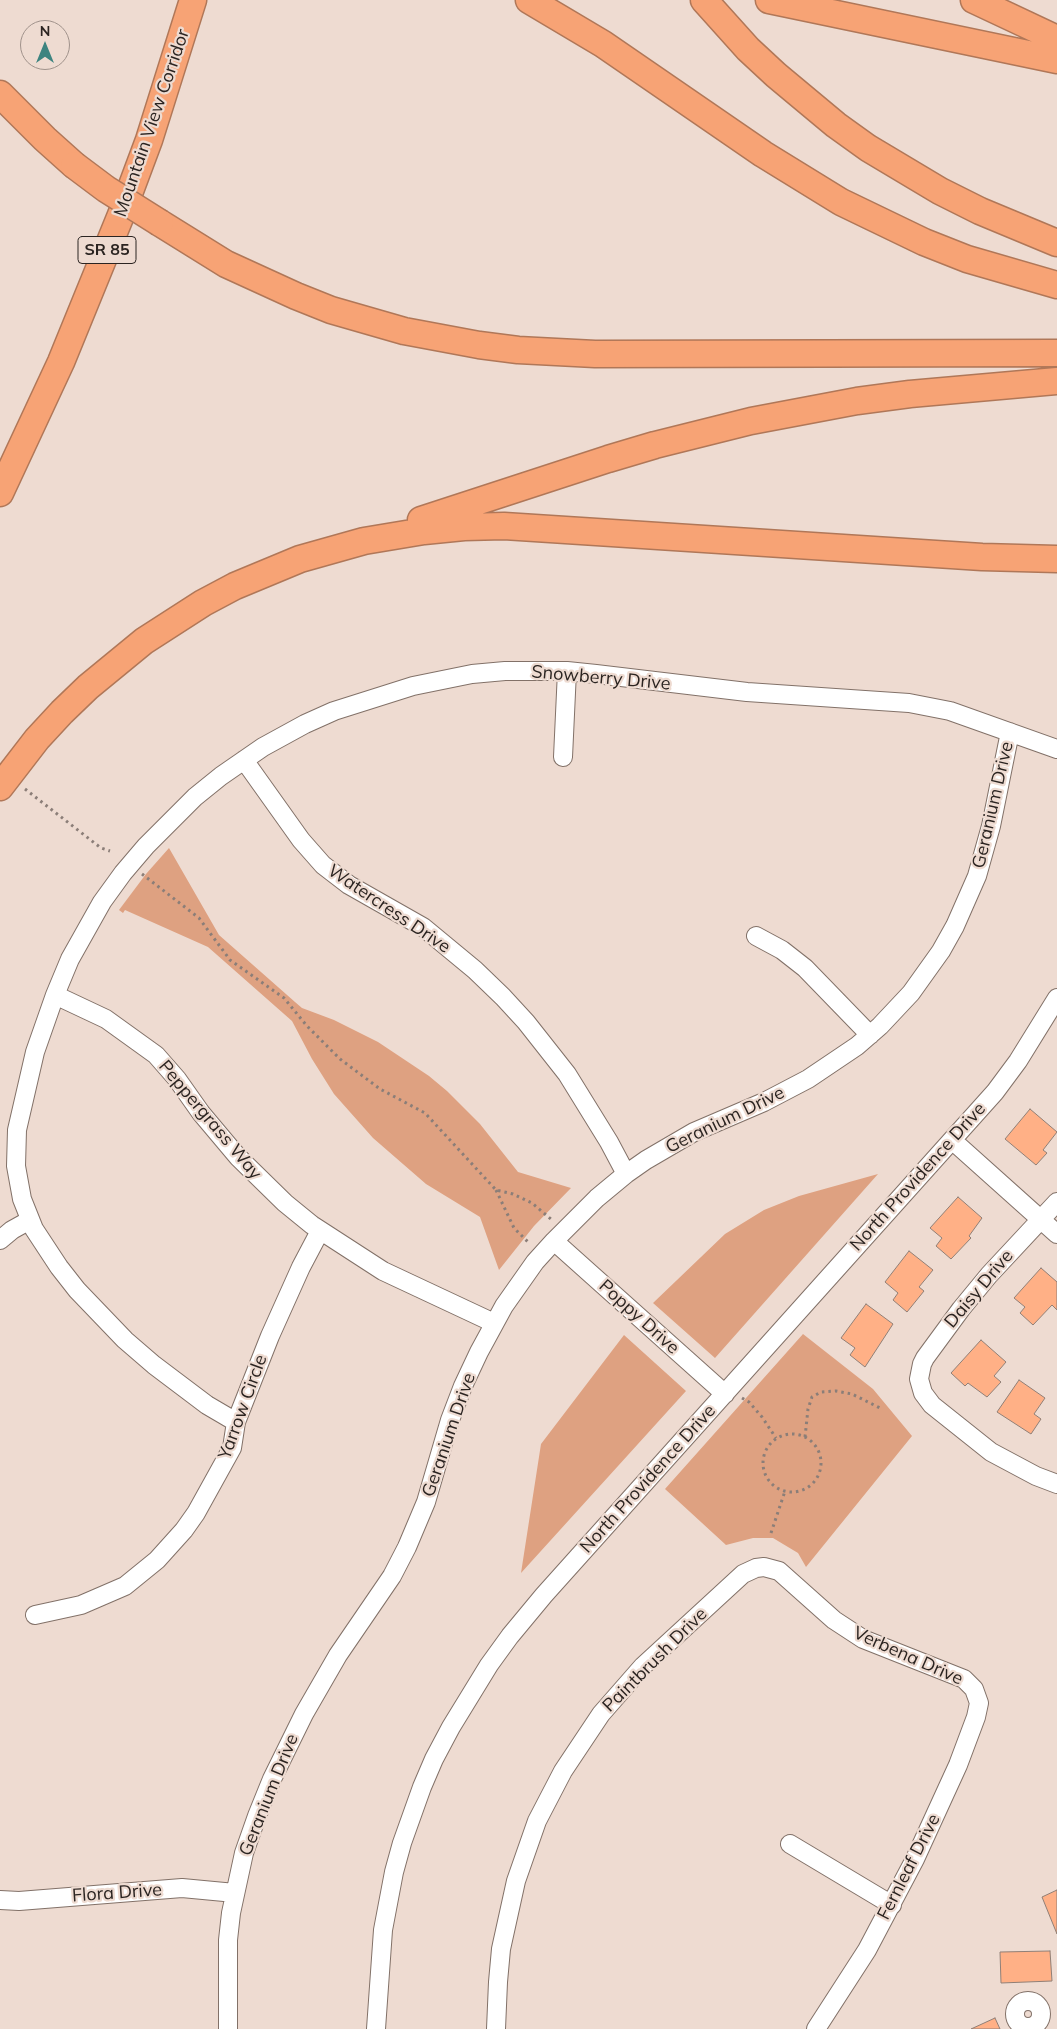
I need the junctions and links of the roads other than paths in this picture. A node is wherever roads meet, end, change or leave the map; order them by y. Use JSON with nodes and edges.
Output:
{"nodes":[{"id":1,"x":193,"y":0,"type":"edge"},
{"id":2,"x":529,"y":0,"type":"edge"},
{"id":3,"x":704,"y":0,"type":"edge"},
{"id":4,"x":770,"y":0,"type":"edge"},
{"id":5,"x":974,"y":0,"type":"edge"},
{"id":6,"x":1057,"y":39,"type":"edge"},
{"id":7,"x":1057,"y":60,"type":"edge"},
{"id":8,"x":0,"y":94,"type":"edge"},
{"id":9,"x":1057,"y":243,"type":"edge"},
{"id":10,"x":1057,"y":285,"type":"edge"},
{"id":11,"x":1057,"y":353,"type":"edge"},
{"id":12,"x":1057,"y":381,"type":"edge"},
{"id":13,"x":0,"y":493,"type":"edge"},
{"id":14,"x":334,"y":549,"type":"junction"},
{"id":15,"x":1057,"y":559,"type":"edge"},
{"id":16,"x":567,"y":671,"type":"junction"},
{"id":17,"x":1010,"y":732,"type":"junction"},
{"id":18,"x":1057,"y":749,"type":"edge"},
{"id":19,"x":562,"y":758,"type":"dead end"},
{"id":20,"x":244,"y":760,"type":"junction"},
{"id":21,"x":11,"y":787,"type":"edge"},
{"id":22,"x":756,"y":936,"type":"dead end"},
{"id":23,"x":55,"y":995,"type":"junction"},
{"id":24,"x":1057,"y":998,"type":"edge"},
{"id":25,"x":870,"y":1035,"type":"junction"},
{"id":26,"x":952,"y":1140,"type":"junction"},
{"id":27,"x":626,"y":1174,"type":"junction"},
{"id":28,"x":1057,"y":1202,"type":"edge"},
{"id":29,"x":1041,"y":1219,"type":"junction"},
{"id":30,"x":30,"y":1220,"type":"junction"},
{"id":31,"x":320,"y":1230,"type":"junction"},
{"id":32,"x":1057,"y":1234,"type":"edge"},
{"id":33,"x":0,"y":1240,"type":"edge"},
{"id":34,"x":554,"y":1241,"type":"junction"},
{"id":35,"x":494,"y":1323,"type":"junction"},
{"id":36,"x":725,"y":1394,"type":"junction"},
{"id":37,"x":236,"y":1422,"type":"junction"},
{"id":38,"x":1057,"y":1484,"type":"edge"},
{"id":39,"x":764,"y":1567,"type":"joint"},
{"id":40,"x":35,"y":1615,"type":"dead end"},
{"id":41,"x":978,"y":1696,"type":"joint"},
{"id":42,"x":790,"y":1844,"type":"dead end"},
{"id":43,"x":235,"y":1893,"type":"junction"},
{"id":44,"x":0,"y":1900,"type":"edge"},
{"id":45,"x":892,"y":1905,"type":"junction"},
{"id":46,"x":228,"y":2029,"type":"edge"},
{"id":47,"x":376,"y":2029,"type":"edge"},
{"id":48,"x":496,"y":2029,"type":"edge"},
{"id":49,"x":816,"y":2029,"type":"edge"}],
"edges":[{"from":1,"to":13,"type":"highway","name":"Mountain View Corridor","number":"SR 85"},
{"from":2,"to":10,"type":"highway"},
{"from":3,"to":9,"type":"highway"},
{"from":4,"to":7,"type":"highway"},
{"from":5,"to":6,"type":"highway"},
{"from":8,"to":11,"type":"highway","bridge":true},
{"from":12,"to":14,"type":"highway"},
{"from":14,"to":15,"type":"highway"},
{"from":14,"to":21,"type":"highway"},
{"from":16,"to":17,"type":"street","name":"Snowberry Drive"},
{"from":16,"to":19,"type":"street"},
{"from":16,"to":20,"type":"street","name":"Snowberry Drive"},
{"from":17,"to":18,"type":"street","name":"Snowberry Drive"},
{"from":17,"to":25,"type":"street","name":"Geranium Drive"},
{"from":20,"to":23,"type":"street","name":"Snowberry Drive"},
{"from":20,"to":27,"type":"street","name":"Watercress Drive"},
{"from":22,"to":25,"type":"street"},
{"from":23,"to":30,"type":"street","name":"Snowberry Drive"},
{"from":23,"to":31,"type":"street","name":"Peppergrass Way"},
{"from":24,"to":26,"type":"street","name":"North Providence Drive"},
{"from":25,"to":27,"type":"street","name":"Geranium Drive"},
{"from":26,"to":29,"type":"street"},
{"from":26,"to":36,"type":"street","name":"North Providence Drive"},
{"from":27,"to":34,"type":"street","name":"Geranium Drive"},
{"from":28,"to":29,"type":"street","name":"Daisy Drive"},
{"from":29,"to":32,"type":"street"},
{"from":29,"to":38,"type":"street","name":"Daisy Drive"},
{"from":30,"to":33,"type":"street"},
{"from":30,"to":37,"type":"street","name":"Snowberry Drive"},
{"from":31,"to":35,"type":"street","name":"Peppergrass Way"},
{"from":31,"to":37,"type":"street","name":"Yarrow Circle"},
{"from":34,"to":35,"type":"street","name":"Geranium Drive"},
{"from":34,"to":36,"type":"street","name":"Poppy Drive"},
{"from":35,"to":43,"type":"street","name":"Geranium Drive"},
{"from":36,"to":47,"type":"street","name":"North Providence Drive"},
{"from":37,"to":40,"type":"street","name":"Yarrow Circle"},
{"from":39,"to":41,"type":"street","name":"Verbena Drive"},
{"from":39,"to":48,"type":"street","name":"Paintbrush Drive"},
{"from":41,"to":45,"type":"street","name":"Fernleaf Drive"},
{"from":42,"to":45,"type":"street"},
{"from":43,"to":44,"type":"street","name":"Flora Drive"},
{"from":43,"to":46,"type":"street","name":"Geranium Drive"},
{"from":45,"to":49,"type":"street","name":"Fernleaf Drive"}]}
